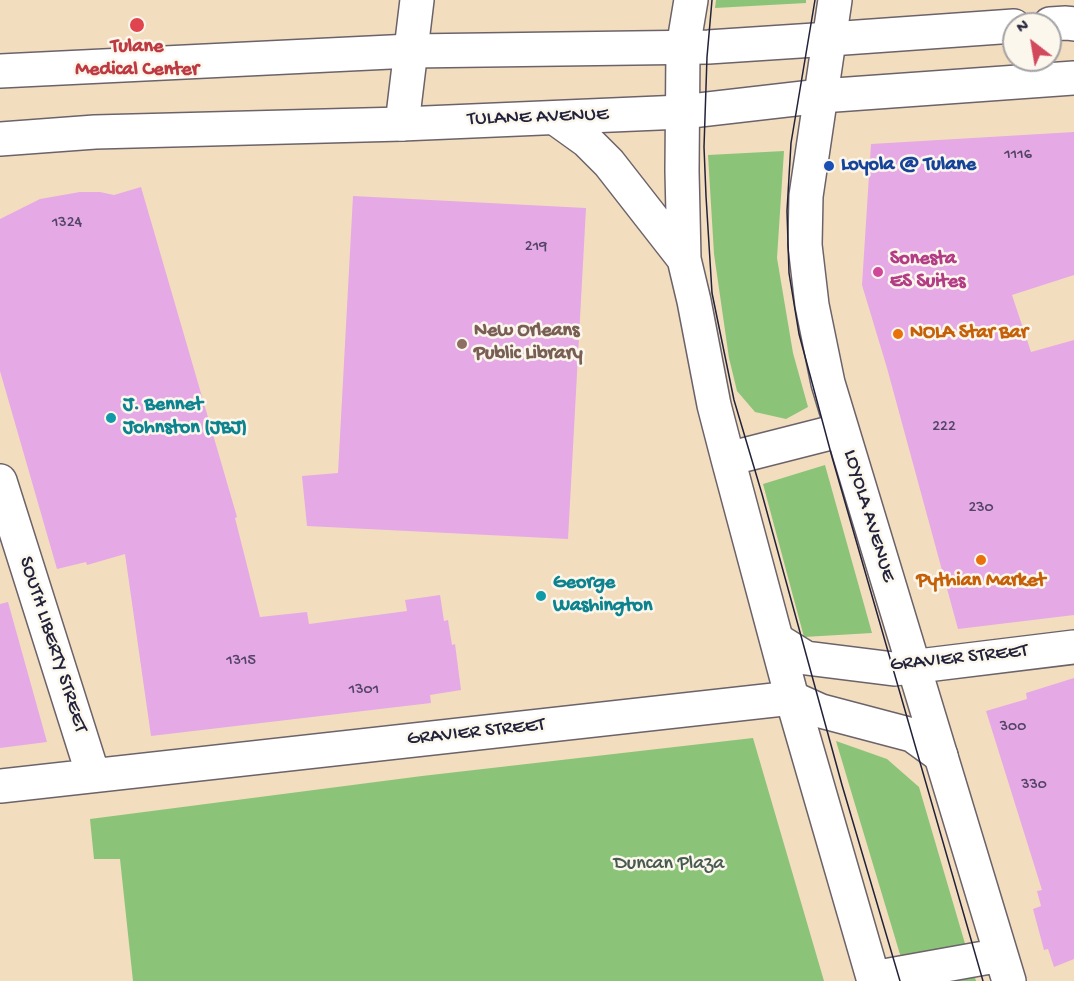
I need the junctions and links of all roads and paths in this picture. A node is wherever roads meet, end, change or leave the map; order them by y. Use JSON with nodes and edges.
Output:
{"nodes":[{"id":1,"x":417,"y":0,"type":"edge"},
{"id":2,"x":691,"y":0,"type":"edge"},
{"id":3,"x":835,"y":0,"type":"edge"},
{"id":4,"x":1002,"y":27,"type":"edge"},
{"id":5,"x":830,"y":39,"type":"junction"},
{"id":6,"x":683,"y":48,"type":"junction"},
{"id":7,"x":411,"y":51,"type":"junction"},
{"id":8,"x":0,"y":71,"type":"edge"},
{"id":9,"x":1074,"y":78,"type":"edge"},
{"id":10,"x":821,"y":96,"type":"junction"},
{"id":11,"x":682,"y":112,"type":"junction"},
{"id":12,"x":555,"y":118,"type":"junction"},
{"id":13,"x":402,"y":124,"type":"junction"},
{"id":14,"x":0,"y":139,"type":"edge"},
{"id":15,"x":684,"y":259,"type":"junction"},
{"id":16,"x":842,"y":430,"type":"junction"},
{"id":17,"x":728,"y":459,"type":"junction"},
{"id":18,"x":0,"y":481,"type":"edge"},
{"id":19,"x":777,"y":640,"type":"junction"},
{"id":20,"x":1074,"y":646,"type":"edge"},
{"id":21,"x":913,"y":666,"type":"junction"},
{"id":22,"x":792,"y":698,"type":"junction"},
{"id":23,"x":941,"y":756,"type":"junction"},
{"id":24,"x":93,"y":775,"type":"junction"},
{"id":25,"x":0,"y":786,"type":"edge"},
{"id":26,"x":1005,"y":968,"type":"edge"},
{"id":27,"x":873,"y":979,"type":"edge"}],
"edges":[{"from":1,"to":7,"type":"street"},
{"from":2,"to":6,"type":"street"},
{"from":3,"to":5,"type":"street","name":"LOYOLA AVENUE"},
{"from":4,"to":5,"type":"street"},
{"from":5,"to":6,"type":"street"},
{"from":5,"to":10,"type":"street","name":"LOYOLA AVENUE"},
{"from":6,"to":7,"type":"street"},
{"from":6,"to":11,"type":"street"},
{"from":7,"to":8,"type":"street"},
{"from":7,"to":13,"type":"street"},
{"from":9,"to":10,"type":"street","name":"TULANE AVENUE"},
{"from":10,"to":11,"type":"street","name":"TULANE AVENUE"},
{"from":10,"to":16,"type":"street","name":"LOYOLA AVENUE"},
{"from":11,"to":12,"type":"street","name":"TULANE AVENUE"},
{"from":11,"to":15,"type":"street"},
{"from":12,"to":13,"type":"street","name":"TULANE AVENUE"},
{"from":12,"to":15,"type":"street"},
{"from":13,"to":14,"type":"street","name":"TULANE AVENUE"},
{"from":15,"to":17,"type":"street"},
{"from":16,"to":17,"type":"street"},
{"from":16,"to":21,"type":"street","name":"LOYOLA AVENUE"},
{"from":17,"to":19,"type":"street"},
{"from":18,"to":24,"type":"street","name":"SOUTH LIBERTY STREET"},
{"from":19,"to":21,"type":"street","name":"GRAVIER STREET"},
{"from":19,"to":22,"type":"street"},
{"from":20,"to":21,"type":"street","name":"GRAVIER STREET"},
{"from":21,"to":23,"type":"street","name":"LOYOLA AVENUE"},
{"from":22,"to":23,"type":"street"},
{"from":22,"to":24,"type":"street","name":"GRAVIER STREET"},
{"from":22,"to":27,"type":"street"},
{"from":23,"to":26,"type":"street","name":"LOYOLA AVENUE"},
{"from":24,"to":25,"type":"street","name":"GRAVIER STREET"},
{"from":26,"to":27,"type":"street"}]}
